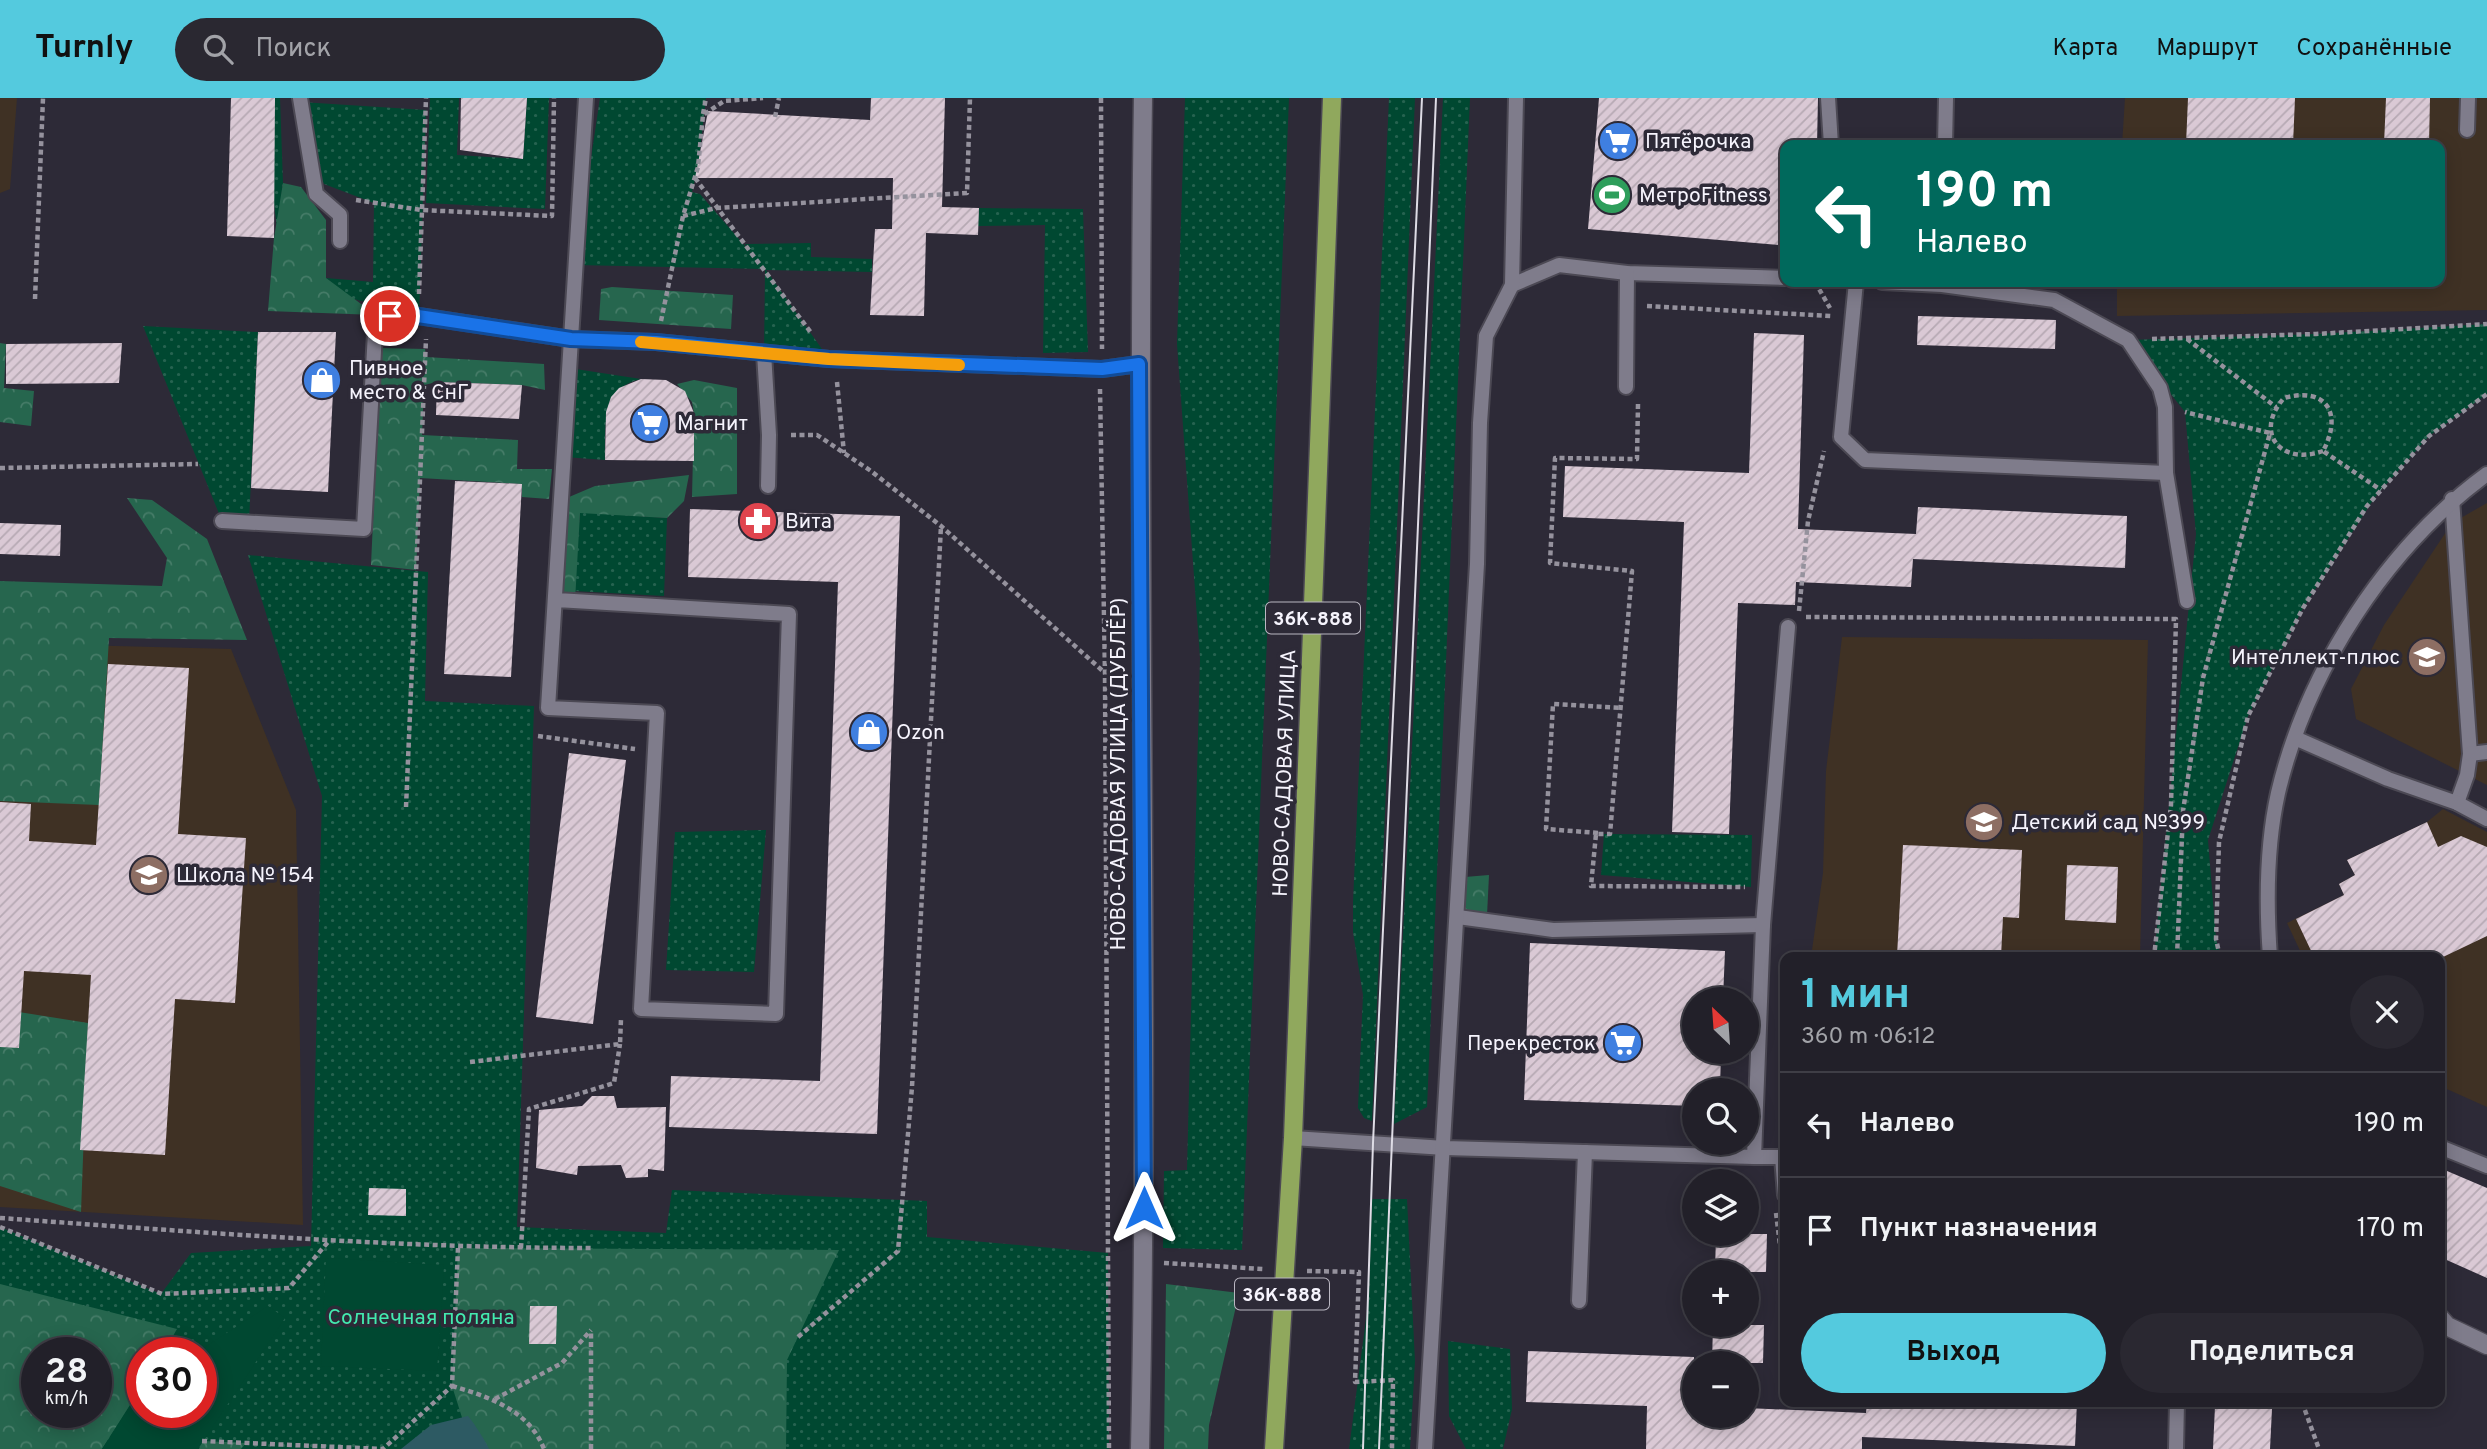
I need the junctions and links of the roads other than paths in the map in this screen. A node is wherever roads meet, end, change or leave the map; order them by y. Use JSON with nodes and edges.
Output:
{"nodes":[{"id":1,"x":300,"y":98,"type":"edge"},
{"id":2,"x":586,"y":98,"type":"edge"},
{"id":3,"x":1143,"y":98,"type":"edge"},
{"id":4,"x":1332,"y":98,"type":"edge"},
{"id":5,"x":1516,"y":98,"type":"edge"},
{"id":6,"x":1828,"y":98,"type":"edge"},
{"id":7,"x":1946,"y":98,"type":"edge"},
{"id":8,"x":2468,"y":98,"type":"edge"},
{"id":9,"x":2467,"y":130,"type":"dead end"},
{"id":10,"x":1831,"y":140,"type":"edge"},
{"id":11,"x":1945,"y":140,"type":"edge"},
{"id":12,"x":340,"y":241,"type":"dead end"},
{"id":13,"x":1627,"y":273,"type":"junction"},
{"id":14,"x":1780,"y":278,"type":"edge"},
{"id":15,"x":1512,"y":285,"type":"junction"},
{"id":16,"x":1856,"y":287,"type":"edge"},
{"id":17,"x":1968,"y":287,"type":"edge"},
{"id":18,"x":571,"y":339,"type":"junction"},
{"id":19,"x":764,"y":353,"type":"junction"},
{"id":20,"x":1139,"y":364,"type":"junction"},
{"id":21,"x":1626,"y":387,"type":"dead end"},
{"id":22,"x":2166,"y":472,"type":"junction"},
{"id":23,"x":2487,"y":474,"type":"edge"},
{"id":24,"x":768,"y":486,"type":"dead end"},
{"id":25,"x":2452,"y":499,"type":"junction"},
{"id":26,"x":222,"y":521,"type":"dead end"},
{"id":27,"x":557,"y":600,"type":"junction"},
{"id":28,"x":2187,"y":601,"type":"dead end"},
{"id":29,"x":1789,"y":622,"type":"road end"},
{"id":30,"x":2295,"y":738,"type":"junction"},
{"id":31,"x":2487,"y":752,"type":"edge"},
{"id":32,"x":2470,"y":754,"type":"junction"},
{"id":33,"x":2457,"y":803,"type":"junction"},
{"id":34,"x":2487,"y":819,"type":"edge"},
{"id":35,"x":1458,"y":917,"type":"junction"},
{"id":36,"x":1763,"y":925,"type":"junction"},
{"id":37,"x":2270,"y":952,"type":"edge"},
{"id":38,"x":1293,"y":1138,"type":"junction"},
{"id":39,"x":1445,"y":1148,"type":"junction"},
{"id":40,"x":2445,"y":1149,"type":"edge"},
{"id":41,"x":1585,"y":1152,"type":"junction"},
{"id":42,"x":1754,"y":1157,"type":"junction"},
{"id":43,"x":1780,"y":1157,"type":"edge"},
{"id":44,"x":2487,"y":1166,"type":"edge"},
{"id":45,"x":1579,"y":1301,"type":"dead end"},
{"id":46,"x":2445,"y":1324,"type":"edge"},
{"id":47,"x":2487,"y":1345,"type":"edge"},
{"id":48,"x":2177,"y":1407,"type":"edge"},
{"id":49,"x":1140,"y":1449,"type":"edge"},
{"id":50,"x":1275,"y":1449,"type":"edge"},
{"id":51,"x":1425,"y":1449,"type":"edge"},
{"id":52,"x":2176,"y":1449,"type":"edge"}],
"edges":[{"from":1,"to":12,"type":"lane"},
{"from":2,"to":18,"type":"lane"},
{"from":3,"to":20,"type":"street","name":"НОВО-САДОВАЯ УЛИЦА (ДУБЛЁР)"},
{"from":4,"to":38,"type":"main road","name":"НОВО-САДОВАЯ УЛИЦА","number":"36К-888"},
{"from":5,"to":15,"type":"lane"},
{"from":6,"to":10,"type":"lane"},
{"from":7,"to":11,"type":"lane"},
{"from":8,"to":9,"type":"lane"},
{"from":13,"to":14,"type":"lane"},
{"from":13,"to":15,"type":"lane"},
{"from":13,"to":21,"type":"lane"},
{"from":15,"to":35,"type":"lane"},
{"from":16,"to":22,"type":"lane"},
{"from":17,"to":22,"type":"lane"},
{"from":18,"to":19,"type":"lane"},
{"from":18,"to":26,"type":"lane"},
{"from":18,"to":27,"type":"lane"},
{"from":19,"to":20,"type":"lane"},
{"from":19,"to":24,"type":"lane"},
{"from":20,"to":49,"type":"street","name":"НОВО-САДОВАЯ УЛИЦА (ДУБЛЁР)"},
{"from":22,"to":28,"type":"lane"},
{"from":23,"to":25,"type":"lane"},
{"from":25,"to":30,"type":"lane"},
{"from":25,"to":32,"type":"lane"},
{"from":27,"to":27,"type":"lane"},
{"from":29,"to":36,"type":"lane"},
{"from":30,"to":33,"type":"lane"},
{"from":30,"to":37,"type":"lane"},
{"from":31,"to":32,"type":"lane"},
{"from":32,"to":33,"type":"lane"},
{"from":33,"to":34,"type":"lane"},
{"from":35,"to":36,"type":"lane"},
{"from":35,"to":39,"type":"lane"},
{"from":36,"to":42,"type":"lane"},
{"from":38,"to":39,"type":"lane"},
{"from":38,"to":50,"type":"main road","name":"НОВО-САДОВАЯ УЛИЦА","number":"36К-888"},
{"from":39,"to":41,"type":"lane"},
{"from":39,"to":51,"type":"lane"},
{"from":40,"to":44,"type":"lane"},
{"from":41,"to":42,"type":"lane"},
{"from":41,"to":45,"type":"lane"},
{"from":42,"to":43,"type":"lane"},
{"from":46,"to":47,"type":"street"},
{"from":48,"to":52,"type":"lane"}]}
